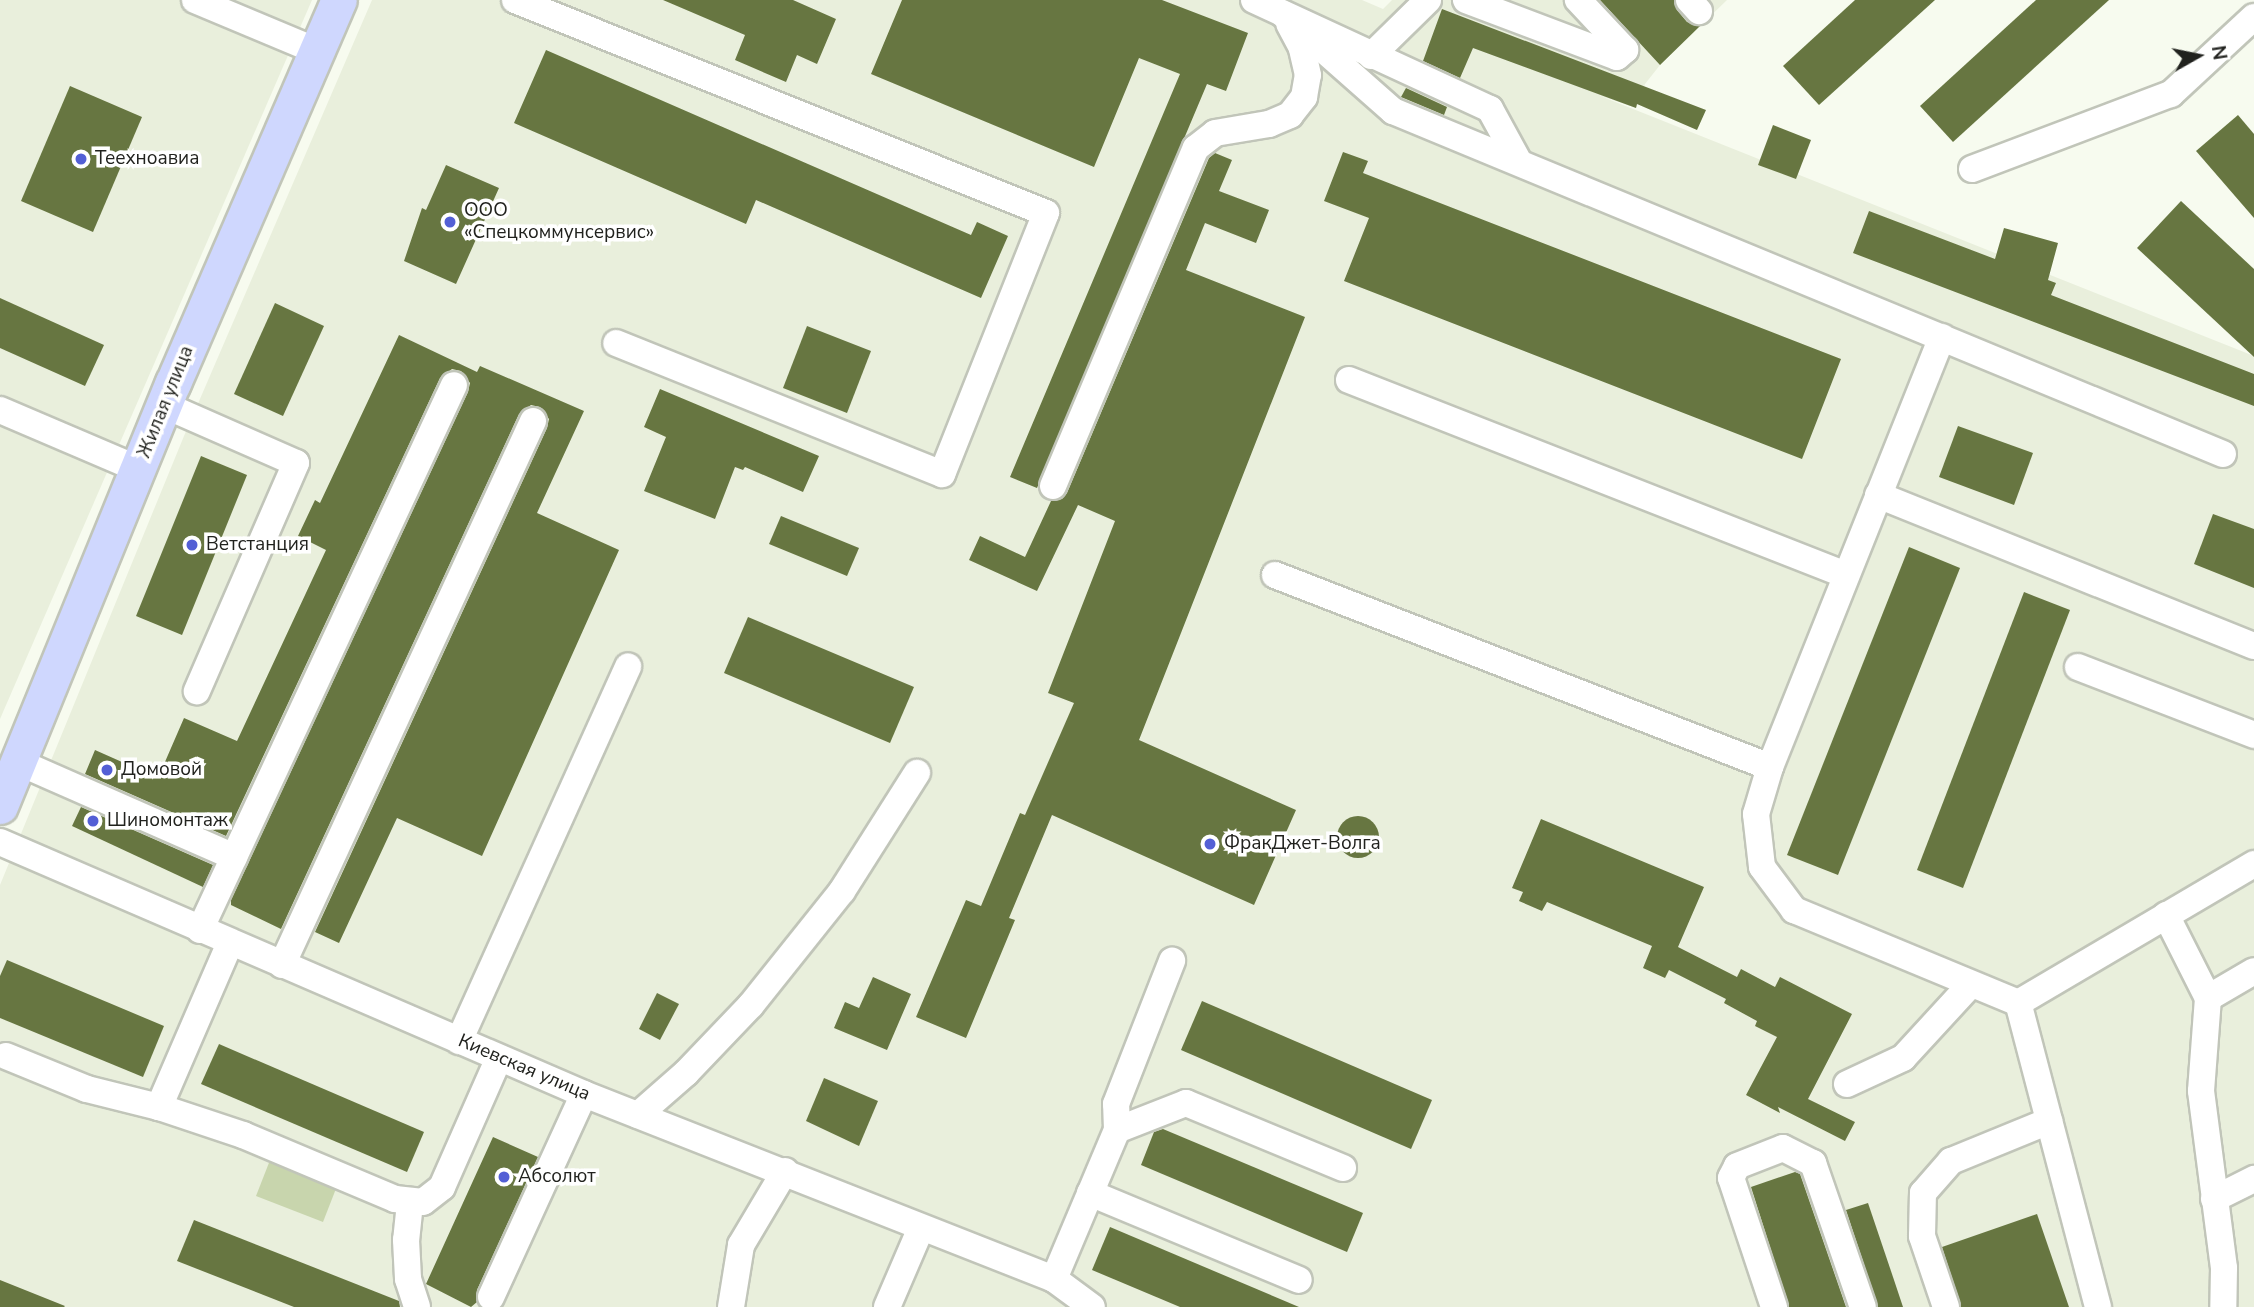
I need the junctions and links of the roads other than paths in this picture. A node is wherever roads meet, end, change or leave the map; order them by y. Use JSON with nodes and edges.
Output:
{"nodes":[{"id":1,"x":195,"y":0,"type":"edge"},
{"id":2,"x":339,"y":0,"type":"edge"},
{"id":3,"x":515,"y":0,"type":"edge"},
{"id":4,"x":1254,"y":0,"type":"edge"},
{"id":5,"x":1428,"y":0,"type":"edge"},
{"id":6,"x":1466,"y":0,"type":"edge"},
{"id":7,"x":1578,"y":0,"type":"edge"},
{"id":8,"x":1283,"y":14,"type":"junction"},
{"id":9,"x":2254,"y":17,"type":"edge"},
{"id":10,"x":317,"y":51,"type":"junction"},
{"id":11,"x":1371,"y":56,"type":"junction"},
{"id":12,"x":1518,"y":162,"type":"junction"},
{"id":13,"x":1972,"y":169,"type":"dead end"},
{"id":14,"x":1942,"y":337,"type":"junction"},
{"id":15,"x":615,"y":343,"type":"dead end"},
{"id":16,"x":1349,"y":380,"type":"dead end"},
{"id":17,"x":454,"y":385,"type":"dead end"},
{"id":18,"x":164,"y":405,"type":"junction"},
{"id":19,"x":0,"y":410,"type":"edge"},
{"id":20,"x":533,"y":421,"type":"dead end"},
{"id":21,"x":2223,"y":454,"type":"dead end"},
{"id":22,"x":138,"y":469,"type":"junction"},
{"id":23,"x":1053,"y":486,"type":"dead end"},
{"id":24,"x":1878,"y":495,"type":"junction"},
{"id":25,"x":1275,"y":575,"type":"dead end"},
{"id":26,"x":1846,"y":575,"type":"junction"},
{"id":27,"x":2254,"y":646,"type":"edge"},
{"id":28,"x":628,"y":666,"type":"dead end"},
{"id":29,"x":2078,"y":667,"type":"dead end"},
{"id":30,"x":197,"y":691,"type":"dead end"},
{"id":31,"x":2254,"y":735,"type":"edge"},
{"id":32,"x":18,"y":762,"type":"junction"},
{"id":33,"x":1770,"y":767,"type":"junction"},
{"id":34,"x":916,"y":774,"type":"dead end"},
{"id":35,"x":0,"y":806,"type":"edge"},
{"id":36,"x":0,"y":842,"type":"edge"},
{"id":37,"x":234,"y":858,"type":"junction"},
{"id":38,"x":2254,"y":864,"type":"edge"},
{"id":39,"x":2166,"y":915,"type":"junction"},
{"id":40,"x":200,"y":930,"type":"junction"},
{"id":41,"x":230,"y":943,"type":"junction"},
{"id":42,"x":1172,"y":961,"type":"dead end"},
{"id":43,"x":282,"y":965,"type":"junction"},
{"id":44,"x":2254,"y":971,"type":"edge"},
{"id":45,"x":1971,"y":984,"type":"junction"},
{"id":46,"x":2208,"y":998,"type":"junction"},
{"id":47,"x":2018,"y":1003,"type":"junction"},
{"id":48,"x":459,"y":1041,"type":"junction"},
{"id":49,"x":6,"y":1056,"type":"dead end"},
{"id":50,"x":499,"y":1058,"type":"junction"},
{"id":51,"x":1847,"y":1084,"type":"dead end"},
{"id":52,"x":584,"y":1094,"type":"junction"},
{"id":53,"x":159,"y":1107,"type":"junction"},
{"id":54,"x":638,"y":1115,"type":"junction"},
{"id":55,"x":2049,"y":1121,"type":"junction"},
{"id":56,"x":1117,"y":1130,"type":"junction"},
{"id":57,"x":1343,"y":1168,"type":"dead end"},
{"id":58,"x":785,"y":1171,"type":"junction"},
{"id":59,"x":2254,"y":1179,"type":"edge"},
{"id":60,"x":1090,"y":1193,"type":"junction"},
{"id":61,"x":2214,"y":1199,"type":"junction"},
{"id":62,"x":410,"y":1203,"type":"junction"},
{"id":63,"x":921,"y":1228,"type":"junction"},
{"id":64,"x":1054,"y":1279,"type":"junction"},
{"id":65,"x":1299,"y":1280,"type":"dead end"},
{"id":66,"x":491,"y":1297,"type":"dead end"},
{"id":67,"x":418,"y":1307,"type":"edge"},
{"id":68,"x":731,"y":1307,"type":"edge"},
{"id":69,"x":887,"y":1307,"type":"edge"},
{"id":70,"x":1092,"y":1307,"type":"edge"},
{"id":71,"x":1774,"y":1307,"type":"edge"},
{"id":72,"x":1863,"y":1307,"type":"edge"},
{"id":73,"x":1946,"y":1307,"type":"edge"},
{"id":74,"x":2098,"y":1307,"type":"edge"},
{"id":75,"x":2223,"y":1307,"type":"edge"}],
"edges":[{"from":1,"to":10,"type":"street"},
{"from":2,"to":10,"type":"main road","name":"Жилая улица"},
{"from":3,"to":15,"type":"street"},
{"from":4,"to":8,"type":"street"},
{"from":5,"to":11,"type":"street"},
{"from":6,"to":7,"type":"street"},
{"from":8,"to":11,"type":"street"},
{"from":8,"to":12,"type":"street"},
{"from":8,"to":23,"type":"street"},
{"from":9,"to":13,"type":"street"},
{"from":10,"to":18,"type":"main road","name":"Жилая улица"},
{"from":11,"to":12,"type":"street"},
{"from":12,"to":14,"type":"street"},
{"from":14,"to":21,"type":"street"},
{"from":14,"to":24,"type":"street"},
{"from":16,"to":26,"type":"street"},
{"from":17,"to":37,"type":"street"},
{"from":18,"to":22,"type":"main road","name":"Жилая улица"},
{"from":18,"to":30,"type":"street"},
{"from":19,"to":22,"type":"street"},
{"from":20,"to":43,"type":"street"},
{"from":22,"to":32,"type":"main road","name":"Жилая улица"},
{"from":24,"to":26,"type":"street"},
{"from":24,"to":27,"type":"street"},
{"from":25,"to":33,"type":"street"},
{"from":26,"to":33,"type":"street"},
{"from":28,"to":48,"type":"street"},
{"from":29,"to":31,"type":"street"},
{"from":32,"to":35,"type":"main road","name":"Жилая улица"},
{"from":32,"to":37,"type":"street"},
{"from":33,"to":45,"type":"street"},
{"from":34,"to":54,"type":"street"},
{"from":36,"to":40,"type":"street","name":"Киевская улица"},
{"from":37,"to":40,"type":"street"},
{"from":38,"to":39,"type":"street"},
{"from":39,"to":46,"type":"street"},
{"from":39,"to":47,"type":"street"},
{"from":40,"to":41,"type":"street","name":"Киевская улица"},
{"from":41,"to":43,"type":"street","name":"Киевская улица"},
{"from":41,"to":53,"type":"street"},
{"from":42,"to":56,"type":"street"},
{"from":43,"to":48,"type":"street","name":"Киевская улица"},
{"from":44,"to":46,"type":"street"},
{"from":45,"to":47,"type":"street"},
{"from":45,"to":51,"type":"street"},
{"from":46,"to":61,"type":"street"},
{"from":47,"to":55,"type":"street"},
{"from":48,"to":50,"type":"street","name":"Киевская улица"},
{"from":49,"to":53,"type":"street"},
{"from":50,"to":52,"type":"street","name":"Киевская улица"},
{"from":50,"to":62,"type":"street"},
{"from":52,"to":54,"type":"street","name":"Киевская улица"},
{"from":52,"to":66,"type":"street"},
{"from":53,"to":62,"type":"street"},
{"from":54,"to":58,"type":"street","name":"Киевская улица"},
{"from":55,"to":73,"type":"street"},
{"from":55,"to":74,"type":"street"},
{"from":56,"to":57,"type":"street"},
{"from":56,"to":60,"type":"street"},
{"from":58,"to":63,"type":"street","name":"Киевская улица"},
{"from":58,"to":68,"type":"street"},
{"from":59,"to":61,"type":"street"},
{"from":60,"to":64,"type":"street"},
{"from":60,"to":65,"type":"street"},
{"from":61,"to":75,"type":"street"},
{"from":62,"to":67,"type":"street"},
{"from":63,"to":64,"type":"street","name":"Киевская улица"},
{"from":63,"to":69,"type":"street"},
{"from":64,"to":70,"type":"street","name":"Киевская улица"},
{"from":71,"to":72,"type":"street"}]}
